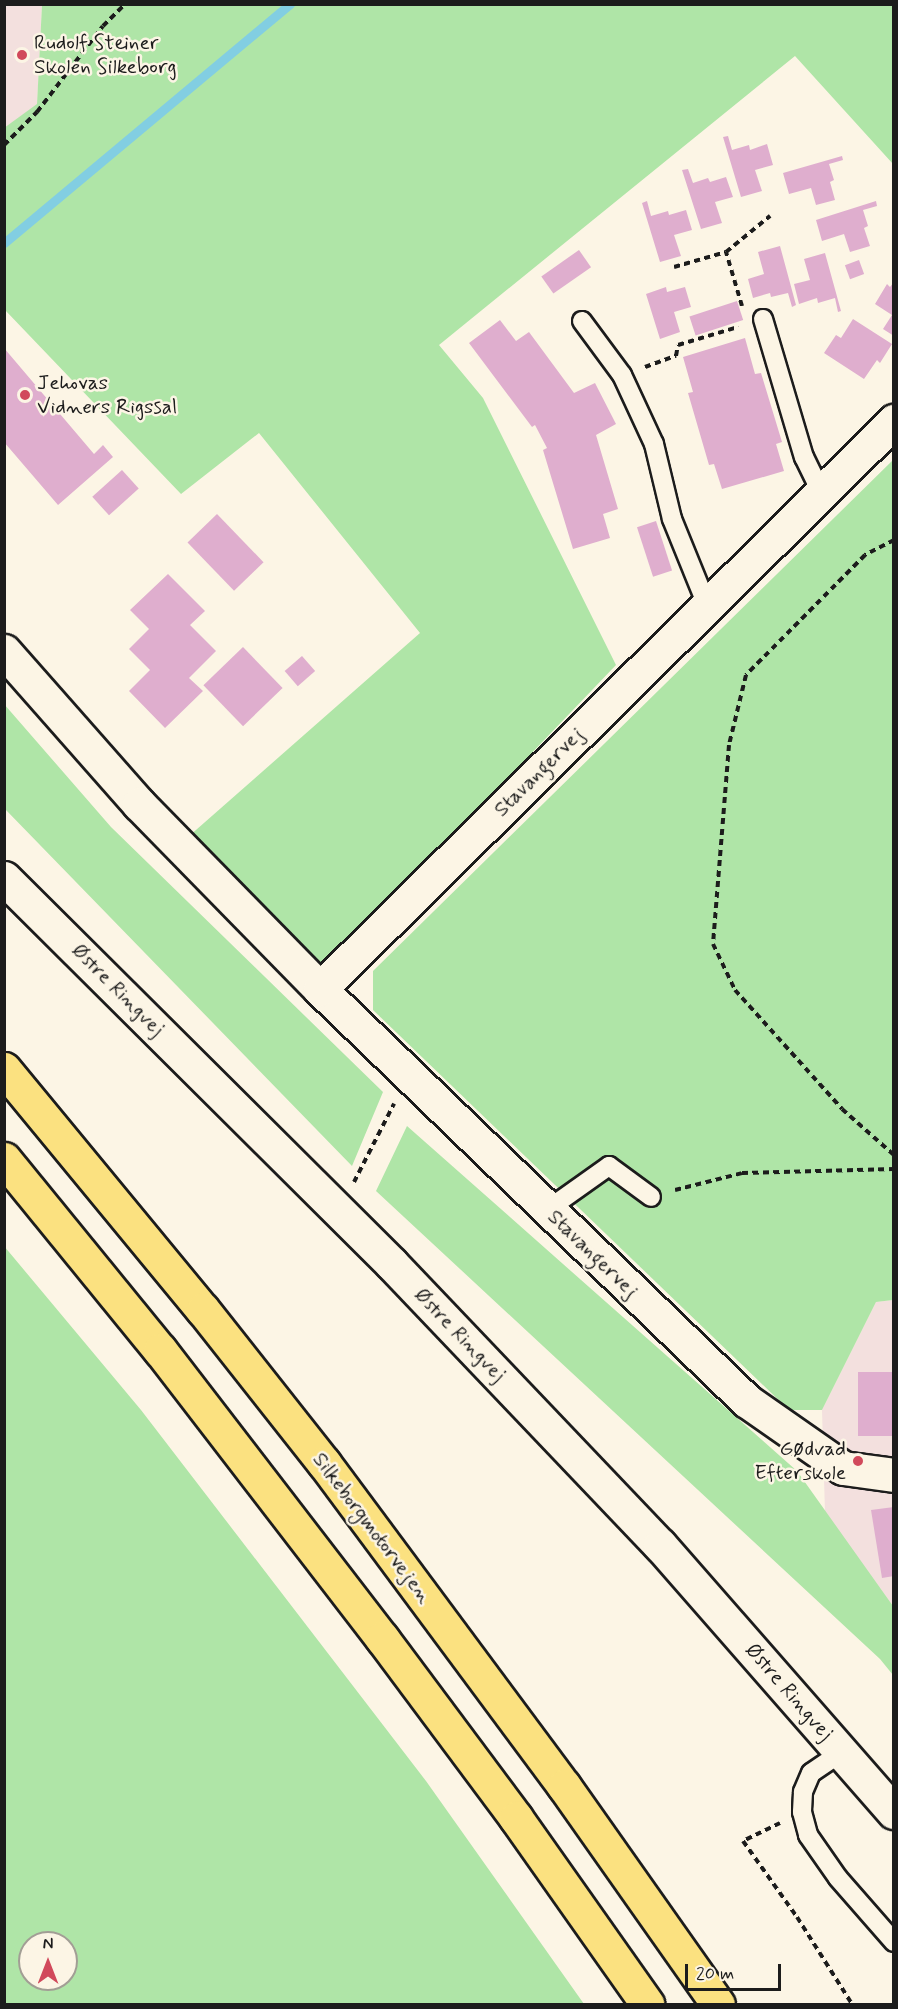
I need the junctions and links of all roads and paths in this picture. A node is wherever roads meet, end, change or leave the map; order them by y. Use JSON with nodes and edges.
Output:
{"nodes":[{"id":1,"x":124,"y":4,"type":"edge"},
{"id":2,"x":4,"y":145,"type":"edge"},
{"id":3,"x":770,"y":216,"type":"dead end"},
{"id":4,"x":726,"y":252,"type":"junction"},
{"id":5,"x":674,"y":267,"type":"dead end"},
{"id":6,"x":582,"y":321,"type":"dead end"},
{"id":7,"x":755,"y":321,"type":"junction"},
{"id":8,"x":622,"y":375,"type":"junction"},
{"id":9,"x":894,"y":421,"type":"edge"},
{"id":10,"x":821,"y":492,"type":"junction"},
{"id":11,"x":894,"y":540,"type":"edge"},
{"id":12,"x":707,"y":605,"type":"junction"},
{"id":13,"x":4,"y":651,"type":"edge"},
{"id":14,"x":4,"y":878,"type":"edge"},
{"id":15,"x":320,"y":989,"type":"junction"},
{"id":16,"x":4,"y":1069,"type":"edge"},
{"id":17,"x":408,"y":1077,"type":"junction"},
{"id":18,"x":894,"y":1155,"type":"edge"},
{"id":19,"x":4,"y":1159,"type":"edge"},
{"id":20,"x":894,"y":1169,"type":"edge"},
{"id":21,"x":651,"y":1197,"type":"joint"},
{"id":22,"x":332,"y":1204,"type":"junction"},
{"id":23,"x":547,"y":1210,"type":"junction"},
{"id":24,"x":894,"y":1475,"type":"edge"},
{"id":25,"x":842,"y":1752,"type":"junction"},
{"id":26,"x":802,"y":1812,"type":"junction"},
{"id":27,"x":894,"y":1812,"type":"edge"},
{"id":28,"x":894,"y":1942,"type":"edge"},
{"id":29,"x":646,"y":2004,"type":"edge"},
{"id":30,"x":718,"y":2004,"type":"edge"},
{"id":31,"x":852,"y":2004,"type":"edge"}],
"edges":[{"from":1,"to":2,"type":"path"},
{"from":3,"to":4,"type":"path"},
{"from":4,"to":5,"type":"path"},
{"from":4,"to":7,"type":"path"},
{"from":6,"to":8,"type":"lane"},
{"from":7,"to":8,"type":"path"},
{"from":7,"to":10,"type":"lane"},
{"from":8,"to":12,"type":"lane"},
{"from":9,"to":10,"type":"street","name":"Stavangervej"},
{"from":10,"to":12,"type":"street","name":"Stavangervej"},
{"from":11,"to":18,"type":"path"},
{"from":12,"to":15,"type":"street","name":"Stavangervej"},
{"from":13,"to":15,"type":"street","name":"Stavangervej"},
{"from":14,"to":22,"type":"street","name":"Østre Ringvej"},
{"from":15,"to":17,"type":"street","name":"Stavangervej"},
{"from":16,"to":30,"type":"highway","name":"Silkeborgmotorvejen"},
{"from":17,"to":22,"type":"path"},
{"from":17,"to":23,"type":"street","name":"Stavangervej"},
{"from":19,"to":29,"type":"highway"},
{"from":20,"to":21,"type":"path"},
{"from":21,"to":23,"type":"lane"},
{"from":22,"to":25,"type":"street","name":"Østre Ringvej"},
{"from":23,"to":24,"type":"street","name":"Stavangervej"},
{"from":25,"to":26,"type":"lane"},
{"from":25,"to":27,"type":"street","name":"Østre Ringvej"},
{"from":26,"to":28,"type":"lane"},
{"from":26,"to":31,"type":"path"}]}
